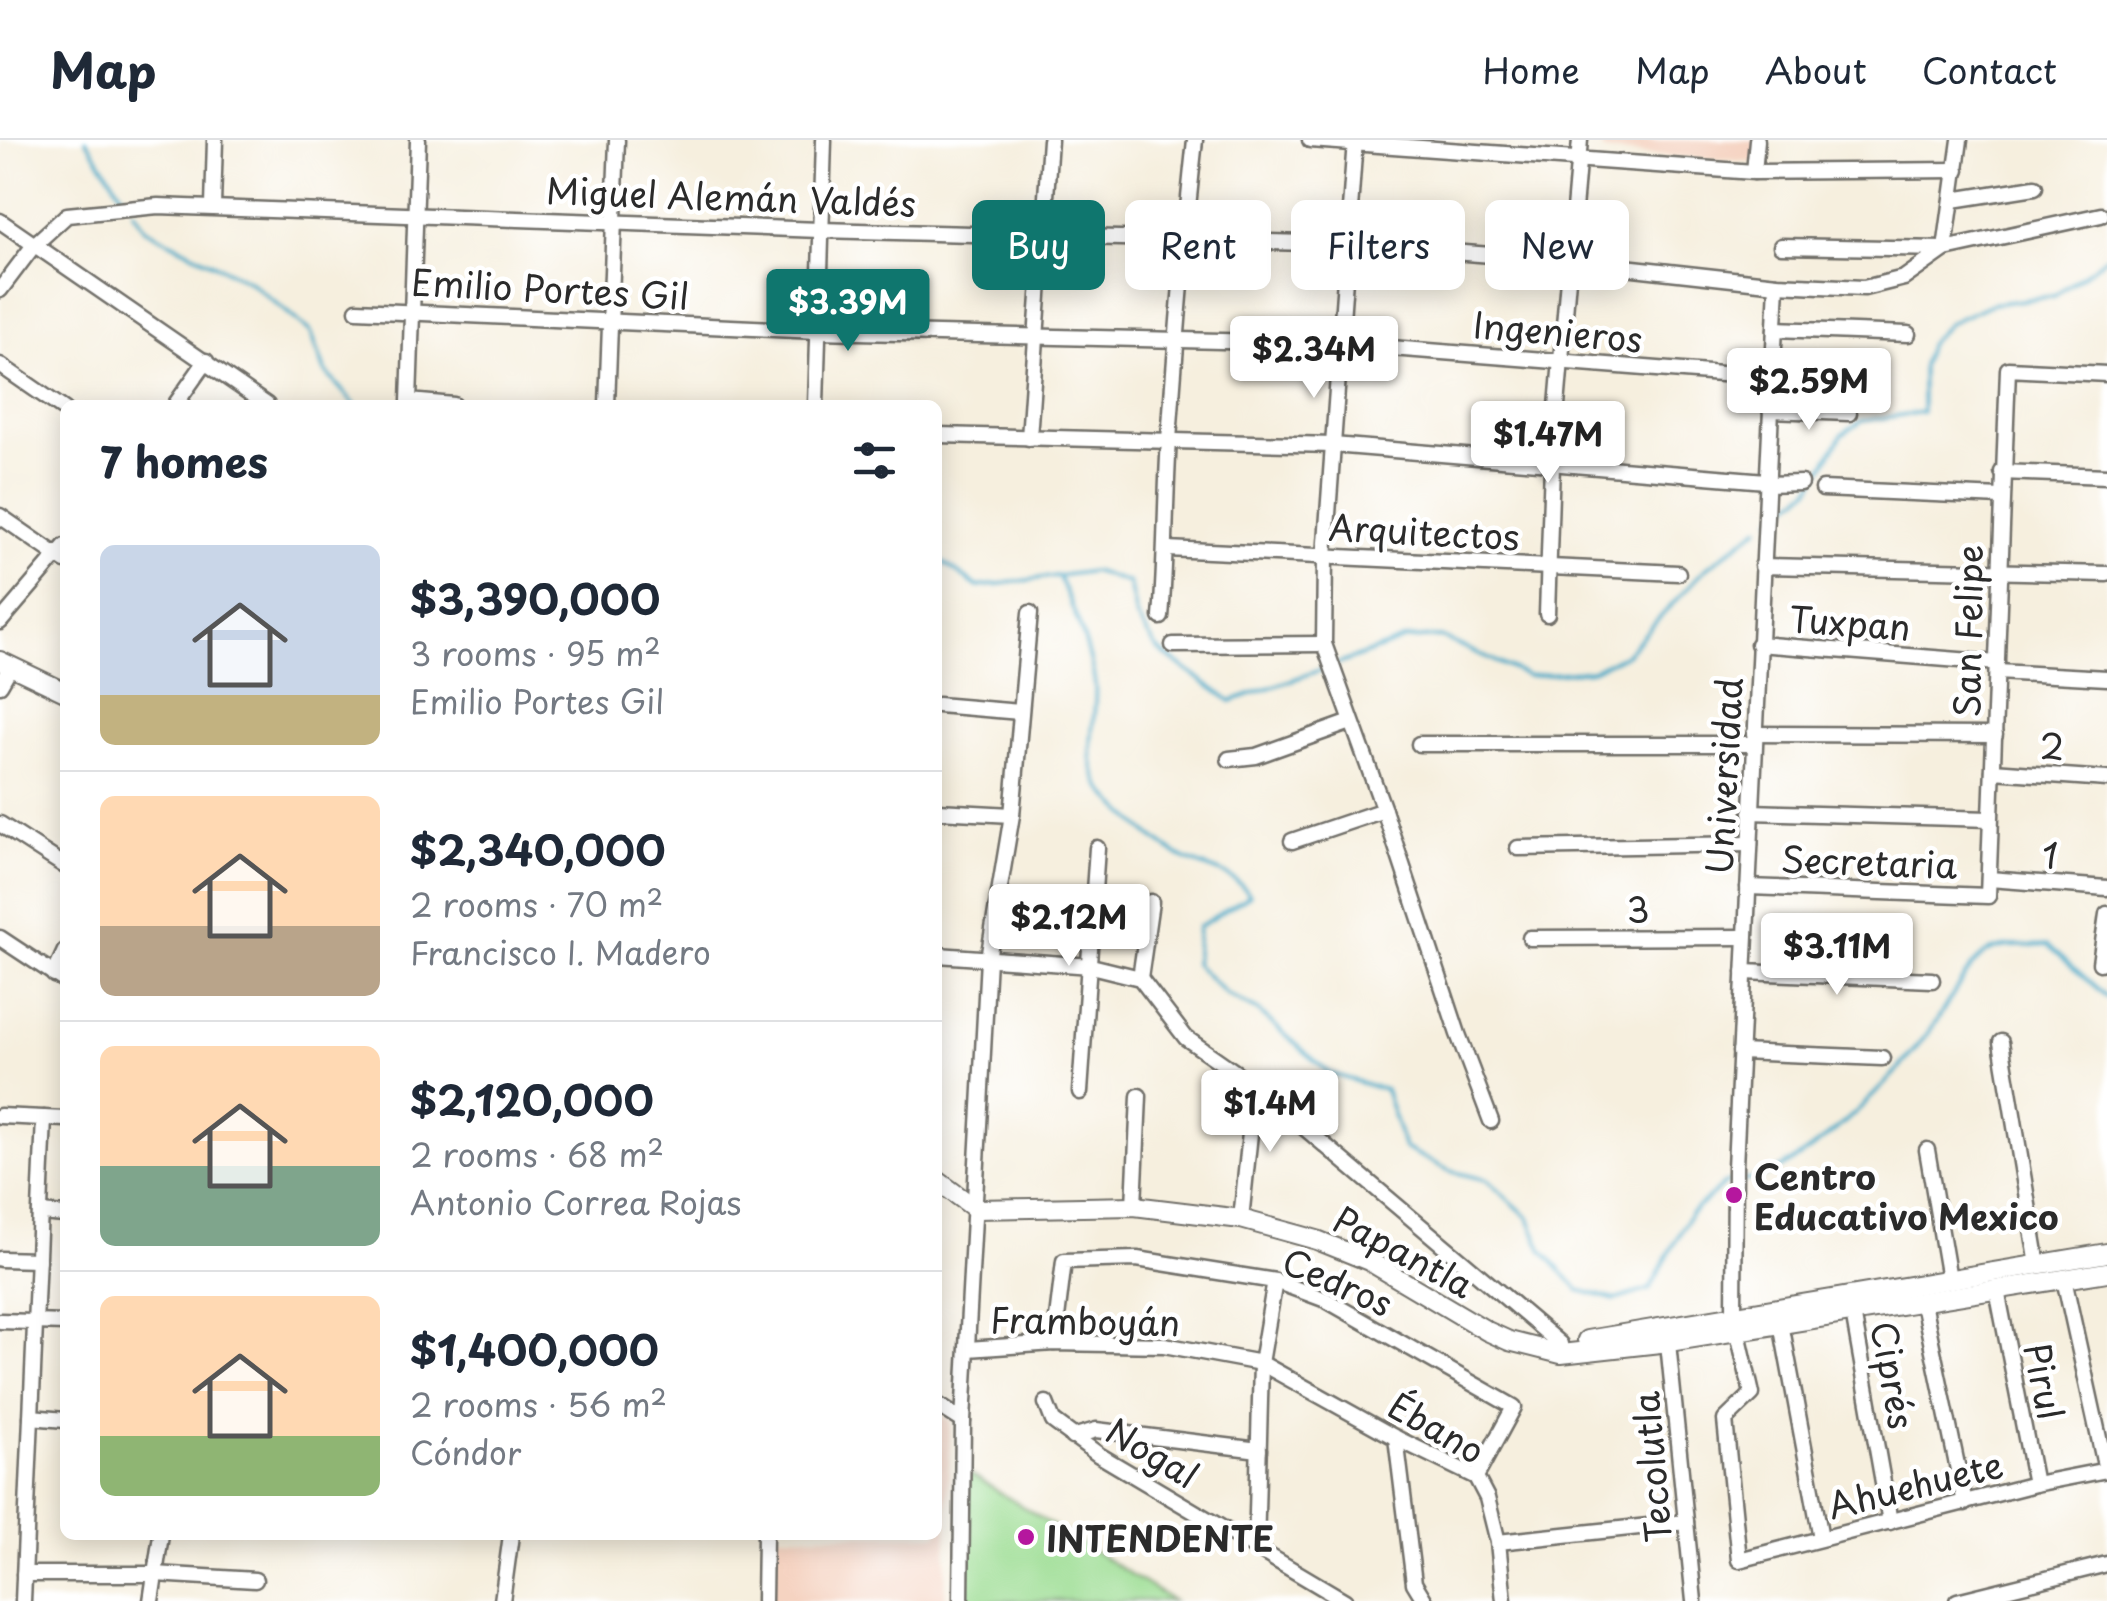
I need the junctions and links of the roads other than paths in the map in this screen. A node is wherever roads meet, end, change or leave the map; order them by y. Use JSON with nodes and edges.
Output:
{"nodes":[{"id":1,"x":215,"y":140,"type":"edge"},
{"id":2,"x":418,"y":140,"type":"edge"},
{"id":3,"x":618,"y":140,"type":"edge"},
{"id":4,"x":824,"y":140,"type":"edge"},
{"id":5,"x":1050,"y":140,"type":"edge"},
{"id":6,"x":1195,"y":140,"type":"edge"},
{"id":7,"x":1310,"y":140,"type":"edge"},
{"id":8,"x":1580,"y":140,"type":"edge"},
{"id":9,"x":1757,"y":140,"type":"edge"},
{"id":10,"x":1960,"y":140,"type":"edge"},
{"id":11,"x":1354,"y":141,"type":"edge"},
{"id":12,"x":1579,"y":160,"type":"junction"},
{"id":13,"x":1958,"y":170,"type":"junction"},
{"id":14,"x":1754,"y":172,"type":"junction"},
{"id":15,"x":2035,"y":187,"type":"dead end"},
{"id":16,"x":1045,"y":200,"type":"edge"},
{"id":17,"x":1188,"y":200,"type":"edge"},
{"id":18,"x":1351,"y":200,"type":"edge"},
{"id":19,"x":1576,"y":200,"type":"edge"},
{"id":20,"x":1952,"y":200,"type":"junction"},
{"id":21,"x":212,"y":206,"type":"junction"},
{"id":22,"x":416,"y":214,"type":"junction"},
{"id":23,"x":2102,"y":215,"type":"dead end"},
{"id":24,"x":0,"y":222,"type":"edge"},
{"id":25,"x":616,"y":223,"type":"junction"},
{"id":26,"x":820,"y":230,"type":"junction"},
{"id":27,"x":972,"y":233,"type":"edge"},
{"id":28,"x":34,"y":246,"type":"junction"},
{"id":29,"x":1781,"y":246,"type":"dead end"},
{"id":30,"x":1945,"y":249,"type":"junction"},
{"id":31,"x":1629,"y":267,"type":"edge"},
{"id":32,"x":1777,"y":284,"type":"junction"},
{"id":33,"x":0,"y":290,"type":"edge"},
{"id":34,"x":1038,"y":290,"type":"edge"},
{"id":35,"x":1181,"y":290,"type":"edge"},
{"id":36,"x":1344,"y":290,"type":"edge"},
{"id":37,"x":1569,"y":290,"type":"edge"},
{"id":38,"x":357,"y":310,"type":"dead end"},
{"id":39,"x":410,"y":310,"type":"junction"},
{"id":40,"x":610,"y":320,"type":"junction"},
{"id":41,"x":1774,"y":329,"type":"junction"},
{"id":42,"x":818,"y":331,"type":"junction"},
{"id":43,"x":1035,"y":334,"type":"junction"},
{"id":44,"x":1908,"y":334,"type":"dead end"},
{"id":45,"x":1178,"y":341,"type":"junction"},
{"id":46,"x":1340,"y":344,"type":"junction"},
{"id":47,"x":206,"y":361,"type":"junction"},
{"id":48,"x":1563,"y":362,"type":"junction"},
{"id":49,"x":0,"y":365,"type":"edge"},
{"id":50,"x":2107,"y":374,"type":"edge"},
{"id":51,"x":1772,"y":378,"type":"junction"},
{"id":52,"x":179,"y":400,"type":"edge"},
{"id":53,"x":260,"y":400,"type":"edge"},
{"id":54,"x":409,"y":400,"type":"edge"},
{"id":55,"x":607,"y":400,"type":"edge"},
{"id":56,"x":816,"y":400,"type":"edge"},
{"id":57,"x":60,"y":407,"type":"edge"},
{"id":58,"x":1770,"y":410,"type":"junction"},
{"id":59,"x":1849,"y":412,"type":"dead end"},
{"id":60,"x":942,"y":435,"type":"edge"},
{"id":61,"x":1028,"y":438,"type":"junction"},
{"id":62,"x":1169,"y":442,"type":"junction"},
{"id":63,"x":1333,"y":446,"type":"junction"},
{"id":64,"x":1552,"y":464,"type":"junction"},
{"id":65,"x":2002,"y":472,"type":"junction"},
{"id":66,"x":2107,"y":476,"type":"edge"},
{"id":67,"x":1766,"y":482,"type":"junction"},
{"id":68,"x":1802,"y":483,"type":"dead end"},
{"id":69,"x":1824,"y":489,"type":"dead end"},
{"id":70,"x":2001,"y":497,"type":"junction"},
{"id":71,"x":0,"y":516,"type":"edge"},
{"id":72,"x":1167,"y":549,"type":"junction"},
{"id":73,"x":60,"y":554,"type":"edge"},
{"id":74,"x":1325,"y":556,"type":"junction"},
{"id":75,"x":60,"y":557,"type":"edge"},
{"id":76,"x":1762,"y":566,"type":"junction"},
{"id":77,"x":1547,"y":567,"type":"junction"},
{"id":78,"x":1998,"y":573,"type":"junction"},
{"id":79,"x":1678,"y":574,"type":"dead end"},
{"id":80,"x":2107,"y":574,"type":"edge"},
{"id":81,"x":1030,"y":613,"type":"dead end"},
{"id":82,"x":1547,"y":614,"type":"dead end"},
{"id":83,"x":1161,"y":617,"type":"dead end"},
{"id":84,"x":0,"y":622,"type":"edge"},
{"id":85,"x":1758,"y":644,"type":"junction"},
{"id":86,"x":1173,"y":646,"type":"dead end"},
{"id":87,"x":1326,"y":651,"type":"junction"},
{"id":88,"x":5,"y":664,"type":"edge"},
{"id":89,"x":1997,"y":667,"type":"junction"},
{"id":90,"x":2107,"y":678,"type":"edge"},
{"id":91,"x":0,"y":685,"type":"edge"},
{"id":92,"x":60,"y":690,"type":"edge"},
{"id":93,"x":942,"y":705,"type":"edge"},
{"id":94,"x":1020,"y":712,"type":"junction"},
{"id":95,"x":1351,"y":722,"type":"junction"},
{"id":96,"x":1995,"y":735,"type":"junction"},
{"id":97,"x":1754,"y":739,"type":"junction"},
{"id":98,"x":1419,"y":744,"type":"dead end"},
{"id":99,"x":1229,"y":759,"type":"dead end"},
{"id":100,"x":1992,"y":771,"type":"junction"},
{"id":101,"x":2107,"y":779,"type":"edge"},
{"id":102,"x":1384,"y":810,"type":"junction"},
{"id":103,"x":942,"y":811,"type":"edge"},
{"id":104,"x":1751,"y":812,"type":"junction"},
{"id":105,"x":1012,"y":815,"type":"junction"},
{"id":106,"x":1990,"y":820,"type":"junction"},
{"id":107,"x":0,"y":824,"type":"edge"},
{"id":108,"x":1292,"y":841,"type":"dead end"},
{"id":109,"x":1750,"y":844,"type":"junction"},
{"id":110,"x":1097,"y":848,"type":"dead end"},
{"id":111,"x":1518,"y":848,"type":"dead end"},
{"id":112,"x":60,"y":863,"type":"edge"},
{"id":113,"x":1988,"y":879,"type":"junction"},
{"id":114,"x":1748,"y":887,"type":"junction"},
{"id":115,"x":2107,"y":888,"type":"edge"},
{"id":116,"x":1988,"y":896,"type":"joint"},
{"id":117,"x":1151,"y":902,"type":"dead end"},
{"id":118,"x":2107,"y":914,"type":"edge"},
{"id":119,"x":1746,"y":937,"type":"junction"},
{"id":120,"x":0,"y":938,"type":"edge"},
{"id":121,"x":1530,"y":938,"type":"dead end"},
{"id":122,"x":942,"y":955,"type":"edge"},
{"id":123,"x":988,"y":959,"type":"junction"},
{"id":124,"x":2100,"y":963,"type":"dead end"},
{"id":125,"x":1091,"y":966,"type":"junction"},
{"id":126,"x":1744,"y":972,"type":"junction"},
{"id":127,"x":60,"y":978,"type":"edge"},
{"id":128,"x":1140,"y":978,"type":"junction"},
{"id":129,"x":1932,"y":980,"type":"dead end"},
{"id":130,"x":2001,"y":1042,"type":"dead end"},
{"id":131,"x":1740,"y":1052,"type":"junction"},
{"id":132,"x":1882,"y":1058,"type":"dead end"},
{"id":133,"x":1255,"y":1086,"type":"junction"},
{"id":134,"x":1080,"y":1092,"type":"dead end"},
{"id":135,"x":1138,"y":1096,"type":"dead end"},
{"id":136,"x":0,"y":1116,"type":"edge"},
{"id":137,"x":44,"y":1118,"type":"junction"},
{"id":138,"x":60,"y":1119,"type":"edge"},
{"id":139,"x":1492,"y":1122,"type":"dead end"},
{"id":140,"x":1928,"y":1150,"type":"dead end"},
{"id":141,"x":942,"y":1183,"type":"edge"},
{"id":142,"x":1134,"y":1206,"type":"junction"},
{"id":143,"x":976,"y":1209,"type":"junction"},
{"id":144,"x":40,"y":1213,"type":"junction"},
{"id":145,"x":60,"y":1215,"type":"edge"},
{"id":146,"x":1241,"y":1220,"type":"junction"},
{"id":147,"x":2107,"y":1253,"type":"edge"},
{"id":148,"x":0,"y":1259,"type":"edge"},
{"id":149,"x":38,"y":1260,"type":"junction"},
{"id":150,"x":2038,"y":1265,"type":"junction"},
{"id":151,"x":2107,"y":1272,"type":"edge"},
{"id":152,"x":1949,"y":1279,"type":"junction"},
{"id":153,"x":2064,"y":1279,"type":"junction"},
{"id":154,"x":1275,"y":1280,"type":"junction"},
{"id":155,"x":1997,"y":1290,"type":"junction"},
{"id":156,"x":1923,"y":1303,"type":"junction"},
{"id":157,"x":1852,"y":1305,"type":"junction"},
{"id":158,"x":1779,"y":1316,"type":"junction"},
{"id":159,"x":1532,"y":1320,"type":"junction"},
{"id":160,"x":0,"y":1321,"type":"edge"},
{"id":161,"x":36,"y":1322,"type":"junction"},
{"id":162,"x":1736,"y":1323,"type":"junction"},
{"id":163,"x":60,"y":1324,"type":"edge"},
{"id":164,"x":1668,"y":1335,"type":"junction"},
{"id":165,"x":1510,"y":1341,"type":"junction"},
{"id":166,"x":1054,"y":1343,"type":"junction"},
{"id":167,"x":968,"y":1349,"type":"junction"},
{"id":168,"x":1556,"y":1350,"type":"junction"},
{"id":169,"x":1261,"y":1363,"type":"junction"},
{"id":170,"x":1046,"y":1403,"type":"dead end"},
{"id":171,"x":942,"y":1408,"type":"edge"},
{"id":172,"x":31,"y":1418,"type":"junction"},
{"id":173,"x":60,"y":1420,"type":"edge"},
{"id":174,"x":963,"y":1421,"type":"junction"},
{"id":175,"x":1072,"y":1437,"type":"junction"},
{"id":176,"x":1396,"y":1438,"type":"junction"},
{"id":177,"x":1259,"y":1450,"type":"junction"},
{"id":178,"x":2107,"y":1470,"type":"edge"},
{"id":179,"x":1476,"y":1477,"type":"junction"},
{"id":180,"x":2035,"y":1484,"type":"junction"},
{"id":181,"x":1965,"y":1503,"type":"junction"},
{"id":182,"x":1686,"y":1522,"type":"junction"},
{"id":183,"x":1890,"y":1522,"type":"junction"},
{"id":184,"x":1820,"y":1538,"type":"junction"},
{"id":185,"x":161,"y":1540,"type":"edge"},
{"id":186,"x":510,"y":1540,"type":"edge"},
{"id":187,"x":765,"y":1540,"type":"edge"},
{"id":188,"x":1498,"y":1542,"type":"junction"},
{"id":189,"x":1256,"y":1550,"type":"junction"},
{"id":190,"x":1739,"y":1560,"type":"joint"},
{"id":191,"x":2107,"y":1564,"type":"edge"},
{"id":192,"x":24,"y":1574,"type":"junction"},
{"id":193,"x":155,"y":1574,"type":"junction"},
{"id":194,"x":254,"y":1580,"type":"dead end"},
{"id":195,"x":22,"y":1601,"type":"edge"},
{"id":196,"x":151,"y":1601,"type":"edge"},
{"id":197,"x":502,"y":1601,"type":"edge"},
{"id":198,"x":764,"y":1601,"type":"edge"},
{"id":199,"x":961,"y":1601,"type":"edge"},
{"id":200,"x":1345,"y":1601,"type":"edge"},
{"id":201,"x":1424,"y":1601,"type":"edge"},
{"id":202,"x":1504,"y":1601,"type":"edge"},
{"id":203,"x":1694,"y":1601,"type":"edge"},
{"id":204,"x":1958,"y":1601,"type":"edge"}],
"edges":[{"from":1,"to":21,"type":"street"},
{"from":2,"to":22,"type":"street"},
{"from":3,"to":25,"type":"street"},
{"from":4,"to":26,"type":"street"},
{"from":5,"to":16,"type":"street"},
{"from":6,"to":17,"type":"street"},
{"from":7,"to":11,"type":"street"},
{"from":8,"to":12,"type":"street"},
{"from":9,"to":14,"type":"street"},
{"from":10,"to":13,"type":"street"},
{"from":11,"to":12,"type":"street"},
{"from":11,"to":18,"type":"street"},
{"from":12,"to":14,"type":"street"},
{"from":12,"to":19,"type":"street"},
{"from":13,"to":14,"type":"street"},
{"from":13,"to":20,"type":"street"},
{"from":15,"to":20,"type":"street"},
{"from":20,"to":30,"type":"street"},
{"from":21,"to":22,"type":"street","name":"Miguel Alemán Valdés"},
{"from":21,"to":28,"type":"street","name":"Miguel Alemán Valdés"},
{"from":22,"to":25,"type":"street","name":"Miguel Alemán Valdés"},
{"from":22,"to":39,"type":"street"},
{"from":23,"to":30,"type":"street"},
{"from":24,"to":28,"type":"street"},
{"from":25,"to":26,"type":"street","name":"Miguel Alemán Valdés"},
{"from":25,"to":40,"type":"street"},
{"from":26,"to":27,"type":"street","name":"Miguel Alemán Valdés"},
{"from":26,"to":42,"type":"street"},
{"from":28,"to":33,"type":"street","name":"Miguel Alemán Valdés"},
{"from":28,"to":47,"type":"street"},
{"from":29,"to":30,"type":"street"},
{"from":30,"to":32,"type":"street","name":"Miguel Alemán Valdés"},
{"from":31,"to":32,"type":"street","name":"Miguel Alemán Valdés"},
{"from":32,"to":41,"type":"street","name":"Universidad"},
{"from":34,"to":43,"type":"street"},
{"from":35,"to":45,"type":"street"},
{"from":36,"to":46,"type":"street"},
{"from":37,"to":48,"type":"street"},
{"from":38,"to":39,"type":"street","name":"Emilio Portes Gil"},
{"from":39,"to":40,"type":"street","name":"Emilio Portes Gil"},
{"from":39,"to":54,"type":"street"},
{"from":40,"to":42,"type":"street","name":"Emilio Portes Gil"},
{"from":40,"to":55,"type":"street"},
{"from":41,"to":44,"type":"street"},
{"from":41,"to":51,"type":"street","name":"Universidad"},
{"from":42,"to":43,"type":"street","name":"Emilio Portes Gil"},
{"from":42,"to":56,"type":"street"},
{"from":43,"to":45,"type":"street","name":"Emilio Portes Gil"},
{"from":43,"to":61,"type":"street"},
{"from":45,"to":46,"type":"street","name":"Emilio Portes Gil"},
{"from":45,"to":62,"type":"street"},
{"from":46,"to":48,"type":"street","name":"Ingenieros"},
{"from":46,"to":63,"type":"street"},
{"from":47,"to":52,"type":"street"},
{"from":47,"to":53,"type":"street"},
{"from":48,"to":51,"type":"street","name":"Ingenieros"},
{"from":48,"to":64,"type":"street"},
{"from":49,"to":57,"type":"street"},
{"from":50,"to":65,"type":"street","name":"San Felipe"},
{"from":51,"to":58,"type":"street","name":"Universidad"},
{"from":58,"to":59,"type":"street"},
{"from":58,"to":67,"type":"street","name":"Universidad"},
{"from":60,"to":61,"type":"street"},
{"from":61,"to":62,"type":"street"},
{"from":62,"to":63,"type":"street"},
{"from":62,"to":72,"type":"street"},
{"from":63,"to":64,"type":"street"},
{"from":63,"to":74,"type":"street"},
{"from":64,"to":67,"type":"street"},
{"from":64,"to":77,"type":"street"},
{"from":65,"to":66,"type":"street"},
{"from":65,"to":70,"type":"street","name":"San Felipe"},
{"from":67,"to":68,"type":"street"},
{"from":67,"to":76,"type":"street","name":"Universidad"},
{"from":69,"to":70,"type":"street"},
{"from":70,"to":78,"type":"street","name":"San Felipe"},
{"from":71,"to":73,"type":"street"},
{"from":72,"to":74,"type":"street","name":"Arquitectos"},
{"from":72,"to":83,"type":"street"},
{"from":74,"to":77,"type":"street","name":"Arquitectos"},
{"from":74,"to":87,"type":"street"},
{"from":75,"to":84,"type":"street"},
{"from":76,"to":78,"type":"street"},
{"from":76,"to":85,"type":"street","name":"Universidad"},
{"from":77,"to":79,"type":"street","name":"Arquitectos"},
{"from":77,"to":82,"type":"street"},
{"from":78,"to":80,"type":"street"},
{"from":78,"to":89,"type":"street","name":"San Felipe"},
{"from":81,"to":94,"type":"street"},
{"from":85,"to":89,"type":"street","name":"Tuxpan"},
{"from":85,"to":97,"type":"street","name":"Universidad"},
{"from":86,"to":87,"type":"street"},
{"from":87,"to":95,"type":"street"},
{"from":88,"to":91,"type":"street"},
{"from":88,"to":92,"type":"street"},
{"from":89,"to":90,"type":"street"},
{"from":89,"to":96,"type":"street","name":"San Felipe"},
{"from":93,"to":94,"type":"street"},
{"from":94,"to":105,"type":"street"},
{"from":95,"to":99,"type":"street"},
{"from":95,"to":102,"type":"street"},
{"from":96,"to":97,"type":"street"},
{"from":96,"to":100,"type":"street","name":"San Felipe"},
{"from":97,"to":98,"type":"street"},
{"from":97,"to":104,"type":"street","name":"Universidad"},
{"from":100,"to":101,"type":"street","name":"2"},
{"from":100,"to":106,"type":"street","name":"San Felipe"},
{"from":102,"to":108,"type":"street"},
{"from":102,"to":139,"type":"street"},
{"from":103,"to":105,"type":"street"},
{"from":104,"to":106,"type":"street"},
{"from":104,"to":109,"type":"street","name":"Universidad"},
{"from":105,"to":123,"type":"street"},
{"from":106,"to":113,"type":"street","name":"San Felipe"},
{"from":107,"to":112,"type":"street"},
{"from":109,"to":111,"type":"street"},
{"from":109,"to":114,"type":"street","name":"Universidad"},
{"from":110,"to":125,"type":"street"},
{"from":113,"to":115,"type":"street","name":"1"},
{"from":113,"to":116,"type":"street","name":"San Felipe"},
{"from":114,"to":116,"type":"street","name":"Secretaria"},
{"from":114,"to":119,"type":"street","name":"Universidad"},
{"from":117,"to":128,"type":"street"},
{"from":118,"to":124,"type":"street"},
{"from":119,"to":121,"type":"street","name":"3"},
{"from":119,"to":126,"type":"street","name":"Universidad"},
{"from":120,"to":127,"type":"street"},
{"from":122,"to":123,"type":"street"},
{"from":123,"to":125,"type":"street"},
{"from":123,"to":143,"type":"street"},
{"from":125,"to":128,"type":"street"},
{"from":125,"to":134,"type":"street"},
{"from":126,"to":129,"type":"street"},
{"from":126,"to":131,"type":"street","name":"Universidad"},
{"from":128,"to":133,"type":"street"},
{"from":130,"to":150,"type":"street"},
{"from":131,"to":132,"type":"street"},
{"from":131,"to":162,"type":"street","name":"Universidad"},
{"from":133,"to":146,"type":"street"},
{"from":133,"to":159,"type":"street"},
{"from":135,"to":142,"type":"street"},
{"from":136,"to":137,"type":"street"},
{"from":137,"to":138,"type":"street"},
{"from":137,"to":144,"type":"street"},
{"from":140,"to":152,"type":"street"},
{"from":141,"to":143,"type":"street"},
{"from":142,"to":143,"type":"street","name":"Papantla"},
{"from":142,"to":146,"type":"street","name":"Papantla"},
{"from":143,"to":167,"type":"street"},
{"from":144,"to":145,"type":"street"},
{"from":144,"to":149,"type":"street"},
{"from":146,"to":165,"type":"street","name":"Papantla"},
{"from":147,"to":150,"type":"street","name":"Papantla"},
{"from":148,"to":149,"type":"street"},
{"from":149,"to":161,"type":"street"},
{"from":150,"to":152,"type":"street","name":"Papantla"},
{"from":151,"to":153,"type":"street","name":"Papantla"},
{"from":152,"to":157,"type":"street","name":"Papantla"},
{"from":153,"to":155,"type":"street","name":"Papantla"},
{"from":153,"to":178,"type":"street"},
{"from":154,"to":166,"type":"street","name":"Cedros"},
{"from":154,"to":169,"type":"street"},
{"from":154,"to":179,"type":"street","name":"Cedros"},
{"from":155,"to":156,"type":"street","name":"Papantla"},
{"from":155,"to":180,"type":"street","name":"Pirul"},
{"from":156,"to":157,"type":"street","name":"Papantla"},
{"from":156,"to":181,"type":"street"},
{"from":157,"to":158,"type":"street","name":"Papantla"},
{"from":157,"to":183,"type":"street","name":"Ciprés"},
{"from":158,"to":162,"type":"street","name":"Papantla"},
{"from":158,"to":184,"type":"street"},
{"from":159,"to":165,"type":"street"},
{"from":159,"to":168,"type":"street"},
{"from":160,"to":161,"type":"street"},
{"from":161,"to":163,"type":"street"},
{"from":161,"to":172,"type":"street"},
{"from":162,"to":164,"type":"street","name":"Papantla"},
{"from":162,"to":190,"type":"street","name":"Universidad"},
{"from":164,"to":168,"type":"street","name":"Papantla"},
{"from":164,"to":182,"type":"street","name":"Tecolutla"},
{"from":165,"to":168,"type":"street","name":"Papantla"},
{"from":166,"to":167,"type":"street","name":"Framboyán"},
{"from":166,"to":169,"type":"street","name":"Framboyán"},
{"from":167,"to":174,"type":"street"},
{"from":169,"to":176,"type":"street","name":"Ébano"},
{"from":169,"to":177,"type":"street"},
{"from":170,"to":175,"type":"street","name":"Nogal"},
{"from":171,"to":174,"type":"street"},
{"from":172,"to":173,"type":"street"},
{"from":172,"to":192,"type":"street"},
{"from":174,"to":199,"type":"street"},
{"from":175,"to":177,"type":"street"},
{"from":175,"to":189,"type":"street","name":"Nogal"},
{"from":176,"to":179,"type":"street","name":"Ébano"},
{"from":176,"to":201,"type":"street"},
{"from":177,"to":189,"type":"street"},
{"from":178,"to":180,"type":"street","name":"Ahuehuete"},
{"from":179,"to":188,"type":"street","name":"Ébano"},
{"from":180,"to":181,"type":"street","name":"Ahuehuete"},
{"from":181,"to":183,"type":"street","name":"Ahuehuete"},
{"from":182,"to":188,"type":"street"},
{"from":182,"to":203,"type":"street","name":"Tecolutla"},
{"from":183,"to":184,"type":"street","name":"Ahuehuete"},
{"from":184,"to":190,"type":"street","name":"Ahuehuete"},
{"from":185,"to":193,"type":"street"},
{"from":186,"to":197,"type":"street"},
{"from":187,"to":198,"type":"street"},
{"from":188,"to":202,"type":"street","name":"Ébano"},
{"from":189,"to":200,"type":"street","name":"Nogal"},
{"from":191,"to":204,"type":"street"},
{"from":192,"to":193,"type":"street"},
{"from":192,"to":195,"type":"street"},
{"from":193,"to":194,"type":"street"},
{"from":193,"to":196,"type":"street"}]}
